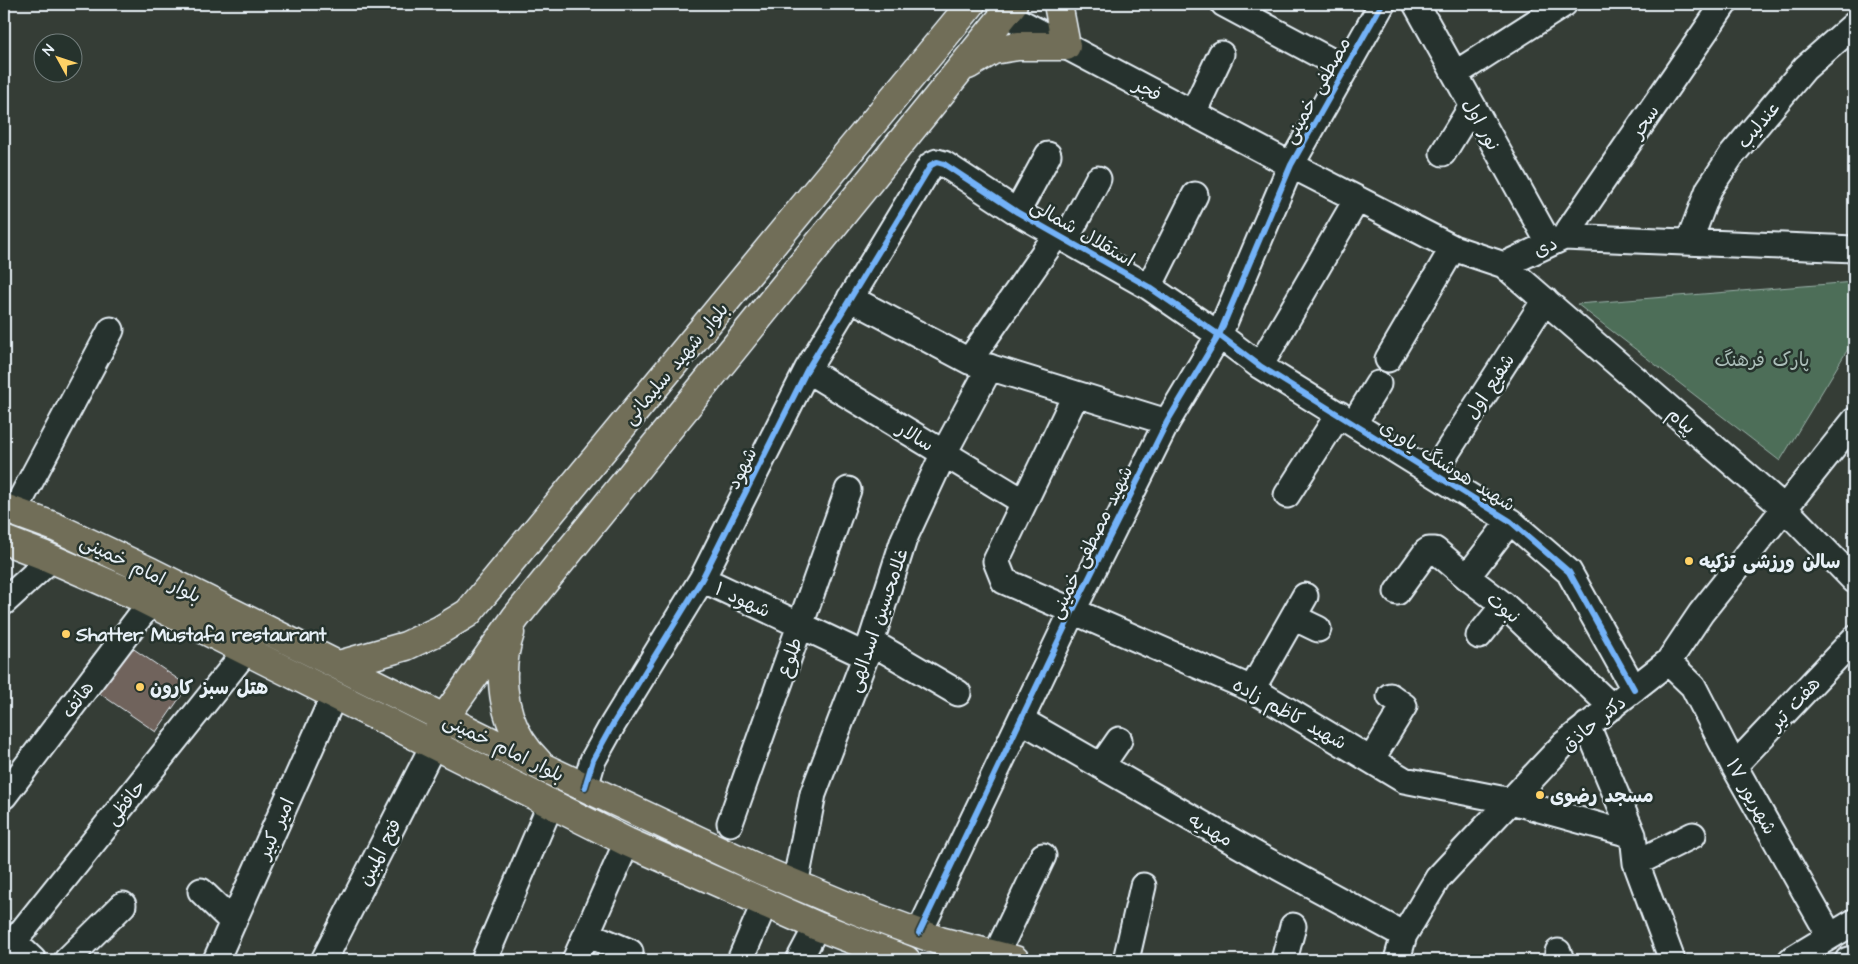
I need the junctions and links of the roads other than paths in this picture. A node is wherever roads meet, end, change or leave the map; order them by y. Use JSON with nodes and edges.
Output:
{"nodes":[{"id":1,"x":971,"y":4,"type":"edge"},
{"id":2,"x":1058,"y":4,"type":"edge"},
{"id":3,"x":1224,"y":4,"type":"edge"},
{"id":4,"x":1382,"y":4,"type":"edge"},
{"id":5,"x":1416,"y":4,"type":"edge"},
{"id":6,"x":1564,"y":4,"type":"edge"},
{"id":7,"x":1724,"y":4,"type":"edge"},
{"id":8,"x":1001,"y":7,"type":"edge"},
{"id":9,"x":1854,"y":25,"type":"edge"},
{"id":10,"x":1066,"y":46,"type":"junction"},
{"id":11,"x":1221,"y":54,"type":"dead end"},
{"id":12,"x":1344,"y":68,"type":"junction"},
{"id":13,"x":958,"y":71,"type":"junction"},
{"id":14,"x":1455,"y":74,"type":"junction"},
{"id":15,"x":1472,"y":106,"type":"junction"},
{"id":16,"x":1193,"y":113,"type":"junction"},
{"id":17,"x":1443,"y":153,"type":"dead end"},
{"id":18,"x":1048,"y":155,"type":"dead end"},
{"id":19,"x":931,"y":165,"type":"joint"},
{"id":20,"x":1291,"y":165,"type":"junction"},
{"id":21,"x":1098,"y":180,"type":"dead end"},
{"id":22,"x":1195,"y":195,"type":"dead end"},
{"id":23,"x":1357,"y":199,"type":"junction"},
{"id":24,"x":1017,"y":212,"type":"junction"},
{"id":25,"x":1061,"y":236,"type":"junction"},
{"id":26,"x":1556,"y":240,"type":"junction"},
{"id":27,"x":1689,"y":242,"type":"junction"},
{"id":28,"x":1853,"y":244,"type":"edge"},
{"id":29,"x":1453,"y":248,"type":"junction"},
{"id":30,"x":1504,"y":265,"type":"junction"},
{"id":31,"x":1149,"y":288,"type":"junction"},
{"id":32,"x":850,"y":298,"type":"junction"},
{"id":33,"x":1545,"y":300,"type":"junction"},
{"id":34,"x":111,"y":330,"type":"dead end"},
{"id":35,"x":1219,"y":335,"type":"junction"},
{"id":36,"x":1388,"y":359,"type":"dead end"},
{"id":37,"x":979,"y":364,"type":"junction"},
{"id":38,"x":1260,"y":366,"type":"junction"},
{"id":39,"x":807,"y":370,"type":"junction"},
{"id":40,"x":1378,"y":384,"type":"dead end"},
{"id":41,"x":1076,"y":394,"type":"junction"},
{"id":42,"x":1346,"y":419,"type":"junction"},
{"id":43,"x":1854,"y":420,"type":"edge"},
{"id":44,"x":1167,"y":422,"type":"junction"},
{"id":45,"x":944,"y":453,"type":"junction"},
{"id":46,"x":1434,"y":472,"type":"junction"},
{"id":47,"x":848,"y":490,"type":"dead end"},
{"id":48,"x":1287,"y":495,"type":"dead end"},
{"id":49,"x":1024,"y":502,"type":"junction"},
{"id":50,"x":1784,"y":508,"type":"junction"},
{"id":51,"x":9,"y":510,"type":"edge"},
{"id":52,"x":1510,"y":521,"type":"junction"},
{"id":53,"x":4,"y":540,"type":"edge"},
{"id":54,"x":50,"y":559,"type":"junction"},
{"id":55,"x":1467,"y":577,"type":"junction"},
{"id":56,"x":702,"y":579,"type":"junction"},
{"id":57,"x":1854,"y":580,"type":"edge"},
{"id":58,"x":1397,"y":592,"type":"dead end"},
{"id":59,"x":4,"y":602,"type":"edge"},
{"id":60,"x":150,"y":603,"type":"junction"},
{"id":61,"x":1504,"y":605,"type":"junction"},
{"id":62,"x":1073,"y":610,"type":"junction"},
{"id":63,"x":516,"y":617,"type":"junction"},
{"id":64,"x":800,"y":626,"type":"junction"},
{"id":65,"x":1318,"y":628,"type":"dead end"},
{"id":66,"x":1479,"y":636,"type":"dead end"},
{"id":67,"x":1854,"y":639,"type":"edge"},
{"id":68,"x":868,"y":649,"type":"junction"},
{"id":69,"x":246,"y":651,"type":"junction"},
{"id":70,"x":1668,"y":662,"type":"junction"},
{"id":71,"x":339,"y":665,"type":"junction"},
{"id":72,"x":1252,"y":689,"type":"junction"},
{"id":73,"x":1634,"y":689,"type":"junction"},
{"id":74,"x":958,"y":693,"type":"dead end"},
{"id":75,"x":334,"y":695,"type":"junction"},
{"id":76,"x":1390,"y":696,"type":"dead end"},
{"id":77,"x":1612,"y":707,"type":"junction"},
{"id":78,"x":445,"y":717,"type":"junction"},
{"id":79,"x":1021,"y":720,"type":"junction"},
{"id":80,"x":1588,"y":725,"type":"junction"},
{"id":81,"x":1119,"y":740,"type":"dead end"},
{"id":82,"x":434,"y":744,"type":"junction"},
{"id":83,"x":1371,"y":760,"type":"junction"},
{"id":84,"x":540,"y":766,"type":"junction"},
{"id":85,"x":1102,"y":766,"type":"junction"},
{"id":86,"x":1734,"y":766,"type":"junction"},
{"id":87,"x":585,"y":787,"type":"junction"},
{"id":88,"x":4,"y":796,"type":"edge"},
{"id":89,"x":1511,"y":801,"type":"junction"},
{"id":90,"x":551,"y":804,"type":"junction"},
{"id":91,"x":730,"y":823,"type":"dead end"},
{"id":92,"x":1633,"y":834,"type":"junction"},
{"id":93,"x":1692,"y":835,"type":"dead end"},
{"id":94,"x":627,"y":842,"type":"junction"},
{"id":95,"x":1044,"y":856,"type":"dead end"},
{"id":96,"x":1636,"y":863,"type":"junction"},
{"id":97,"x":796,"y":885,"type":"junction"},
{"id":98,"x":1143,"y":886,"type":"dead end"},
{"id":99,"x":201,"y":891,"type":"dead end"},
{"id":100,"x":764,"y":902,"type":"junction"},
{"id":101,"x":123,"y":905,"type":"dead end"},
{"id":102,"x":233,"y":922,"type":"junction"},
{"id":103,"x":1854,"y":922,"type":"edge"},
{"id":104,"x":817,"y":926,"type":"junction"},
{"id":105,"x":1293,"y":926,"type":"dead end"},
{"id":106,"x":919,"y":933,"type":"junction"},
{"id":107,"x":587,"y":934,"type":"junction"},
{"id":108,"x":1404,"y":934,"type":"junction"},
{"id":109,"x":1830,"y":936,"type":"junction"},
{"id":110,"x":9,"y":948,"type":"edge"},
{"id":111,"x":630,"y":952,"type":"dead end"},
{"id":112,"x":741,"y":958,"type":"dead end"},
{"id":113,"x":1006,"y":958,"type":"edge"},
{"id":114,"x":1854,"y":959,"type":"edge"},
{"id":115,"x":33,"y":960,"type":"edge"},
{"id":116,"x":67,"y":960,"type":"edge"},
{"id":117,"x":216,"y":960,"type":"edge"},
{"id":118,"x":324,"y":960,"type":"edge"},
{"id":119,"x":484,"y":960,"type":"edge"},
{"id":120,"x":575,"y":960,"type":"edge"},
{"id":121,"x":799,"y":960,"type":"edge"},
{"id":122,"x":906,"y":960,"type":"edge"},
{"id":123,"x":1126,"y":960,"type":"edge"},
{"id":124,"x":1284,"y":960,"type":"edge"},
{"id":125,"x":1397,"y":960,"type":"edge"},
{"id":126,"x":1672,"y":960,"type":"edge"},
{"id":127,"x":1791,"y":960,"type":"edge"},
{"id":128,"x":1848,"y":960,"type":"edge"}],
"edges":[{"from":1,"to":71,"type":"main road","name":"بلوار شهید سلیمانی"},
{"from":2,"to":10,"type":"main road"},
{"from":3,"to":12,"type":"street"},
{"from":4,"to":12,"type":"street","name":"مصطفی خمینی"},
{"from":5,"to":14,"type":"street","name":"نور اول"},
{"from":6,"to":14,"type":"street"},
{"from":7,"to":26,"type":"street","name":"سحر"},
{"from":8,"to":10,"type":"street","name":"فجر"},
{"from":8,"to":13,"type":"main road","name":"بلوار شهید سلیمانی"},
{"from":9,"to":27,"type":"street","name":"عندلیب"},
{"from":10,"to":13,"type":"main road"},
{"from":10,"to":16,"type":"street","name":"فجر"},
{"from":11,"to":16,"type":"street"},
{"from":12,"to":20,"type":"street","name":"مصطفی خمینی"},
{"from":13,"to":63,"type":"main road","name":"بلوار شهید سلیمانی"},
{"from":14,"to":15,"type":"street","name":"نور اول"},
{"from":15,"to":17,"type":"street"},
{"from":15,"to":26,"type":"street","name":"نور اول"},
{"from":16,"to":20,"type":"street","name":"فجر"},
{"from":18,"to":24,"type":"street"},
{"from":19,"to":24,"type":"street","name":"استقلال شمالی"},
{"from":19,"to":32,"type":"street","name":"شهود"},
{"from":20,"to":23,"type":"street"},
{"from":20,"to":35,"type":"street","name":"شهید مصطفی خمینی"},
{"from":21,"to":25,"type":"street","name":"غلامحسین اسدالهی"},
{"from":22,"to":31,"type":"street"},
{"from":23,"to":29,"type":"street"},
{"from":23,"to":38,"type":"street"},
{"from":24,"to":25,"type":"street","name":"استقلال شمالی"},
{"from":25,"to":31,"type":"street","name":"استقلال شمالی"},
{"from":25,"to":37,"type":"street","name":"غلامحسین اسدالهی"},
{"from":26,"to":27,"type":"street","name":"دی"},
{"from":26,"to":30,"type":"street","name":"دی"},
{"from":27,"to":28,"type":"street","name":"دی"},
{"from":29,"to":30,"type":"street"},
{"from":29,"to":36,"type":"street"},
{"from":30,"to":33,"type":"street","name":"پیام"},
{"from":31,"to":35,"type":"street","name":"استقلال شمالی"},
{"from":32,"to":37,"type":"street"},
{"from":32,"to":39,"type":"street","name":"شهود"},
{"from":33,"to":46,"type":"street","name":"شفیع اول"},
{"from":33,"to":50,"type":"street","name":"پیام"},
{"from":34,"to":51,"type":"street"},
{"from":35,"to":38,"type":"street","name":"شهید هوشنگ یاوری"},
{"from":35,"to":44,"type":"street","name":"شهید مصطفی خمینی"},
{"from":37,"to":41,"type":"street"},
{"from":37,"to":45,"type":"street","name":"غلامحسین اسدالهی"},
{"from":38,"to":42,"type":"street","name":"شهید هوشنگ یاوری"},
{"from":39,"to":45,"type":"street","name":"سالار"},
{"from":39,"to":56,"type":"street","name":"شهود"},
{"from":40,"to":42,"type":"street"},
{"from":41,"to":44,"type":"street"},
{"from":41,"to":49,"type":"street","name":"شهید کاظم زاده"},
{"from":42,"to":46,"type":"street","name":"شهید هوشنگ یاوری"},
{"from":42,"to":48,"type":"street"},
{"from":43,"to":50,"type":"street","name":"دکتر حاذق"},
{"from":44,"to":62,"type":"street","name":"شهید مصطفی خمینی"},
{"from":45,"to":49,"type":"street","name":"سالار"},
{"from":45,"to":68,"type":"street","name":"غلامحسین اسدالهی"},
{"from":46,"to":52,"type":"street","name":"شهید هوشنگ یاوری"},
{"from":47,"to":64,"type":"street","name":"طلوع"},
{"from":49,"to":62,"type":"street","name":"شهید کاظم زاده"},
{"from":50,"to":57,"type":"street","name":"پیام"},
{"from":50,"to":70,"type":"street","name":"دکتر حاذق"},
{"from":51,"to":71,"type":"main road","name":"بلوار امام خمینی"},
{"from":52,"to":55,"type":"street"},
{"from":52,"to":73,"type":"street","name":"شهید هوشنگ یاوری"},
{"from":53,"to":54,"type":"main road","name":"بلوار امام خمینی"},
{"from":54,"to":59,"type":"street"},
{"from":54,"to":60,"type":"main road","name":"بلوار امام خمینی"},
{"from":55,"to":58,"type":"street","name":"نبوت"},
{"from":55,"to":61,"type":"street","name":"نبوت"},
{"from":56,"to":64,"type":"street","name":"شهود ۱"},
{"from":56,"to":87,"type":"street","name":"شهود"},
{"from":60,"to":69,"type":"main road","name":"بلوار امام خمینی"},
{"from":60,"to":88,"type":"street","name":"هاتف"},
{"from":61,"to":66,"type":"street"},
{"from":61,"to":77,"type":"street","name":"نبوت"},
{"from":62,"to":72,"type":"street","name":"شهید کاظم زاده"},
{"from":62,"to":79,"type":"street","name":"شهید مصطفی خمینی"},
{"from":63,"to":78,"type":"main road","name":"بلوار شهید سلیمانی"},
{"from":63,"to":84,"type":"main road"},
{"from":64,"to":68,"type":"street","name":"شهود ۱"},
{"from":64,"to":91,"type":"street","name":"طلوع"},
{"from":65,"to":72,"type":"street"},
{"from":67,"to":86,"type":"street","name":"هفت تیر"},
{"from":68,"to":74,"type":"street","name":"شهود ۱"},
{"from":68,"to":97,"type":"street","name":"غلامحسین اسدالهی"},
{"from":69,"to":75,"type":"main road","name":"بلوار امام خمینی"},
{"from":69,"to":110,"type":"street","name":"حافظی"},
{"from":70,"to":73,"type":"street","name":"دکتر حاذق"},
{"from":70,"to":86,"type":"street","name":"۱۷ شهریور"},
{"from":71,"to":78,"type":"main road","name":"بلوار امام خمینی"},
{"from":72,"to":83,"type":"street","name":"شهید کاظم زاده"},
{"from":73,"to":77,"type":"street","name":"دکتر حاذق"},
{"from":75,"to":82,"type":"main road","name":"بلوار امام خمینی"},
{"from":75,"to":102,"type":"street","name":"امیر کبیر"},
{"from":76,"to":83,"type":"street"},
{"from":77,"to":80,"type":"street","name":"دکتر حاذق"},
{"from":78,"to":82,"type":"main road","name":"بلوار شهید سلیمانی"},
{"from":78,"to":84,"type":"main road","name":"بلوار امام خمینی"},
{"from":79,"to":85,"type":"street","name":"مهدیه"},
{"from":79,"to":106,"type":"street","name":"شهید مصطفی خمینی"},
{"from":80,"to":89,"type":"street","name":"دکتر حاذق"},
{"from":80,"to":92,"type":"street"},
{"from":81,"to":85,"type":"street"},
{"from":82,"to":90,"type":"main road","name":"بلوار امام خمینی"},
{"from":82,"to":118,"type":"street","name":"فتح المبین"},
{"from":83,"to":89,"type":"street","name":"شهید کاظم زاده"},
{"from":84,"to":87,"type":"main road","name":"بلوار امام خمینی"},
{"from":85,"to":108,"type":"street","name":"مهدیه"},
{"from":86,"to":109,"type":"street","name":"۱۷ شهریور"},
{"from":87,"to":97,"type":"main road","name":"بلوار امام خمینی"},
{"from":89,"to":92,"type":"street"},
{"from":89,"to":108,"type":"street","name":"دکتر حاذق"},
{"from":90,"to":94,"type":"main road","name":"بلوار امام خمینی"},
{"from":90,"to":119,"type":"street"},
{"from":92,"to":96,"type":"street"},
{"from":93,"to":96,"type":"street"},
{"from":94,"to":100,"type":"main road","name":"بلوار امام خمینی"},
{"from":94,"to":107,"type":"street"},
{"from":95,"to":113,"type":"street"},
{"from":96,"to":126,"type":"street"},
{"from":97,"to":106,"type":"main road","name":"بلوار امام خمینی"},
{"from":98,"to":123,"type":"street"},
{"from":99,"to":102,"type":"street"},
{"from":100,"to":104,"type":"main road","name":"بلوار امام خمینی"},
{"from":100,"to":112,"type":"street"},
{"from":101,"to":116,"type":"street"},
{"from":102,"to":117,"type":"street","name":"امیر کبیر"},
{"from":103,"to":109,"type":"street"},
{"from":104,"to":121,"type":"street"},
{"from":104,"to":122,"type":"main road","name":"بلوار امام خمینی"},
{"from":105,"to":124,"type":"street"},
{"from":106,"to":113,"type":"main road","name":"بلوار امام خمینی"},
{"from":107,"to":111,"type":"street"},
{"from":107,"to":120,"type":"street"},
{"from":108,"to":125,"type":"street","name":"دکتر حاذق"},
{"from":109,"to":127,"type":"street"},
{"from":110,"to":115,"type":"street"},
{"from":114,"to":128,"type":"street"}]}
